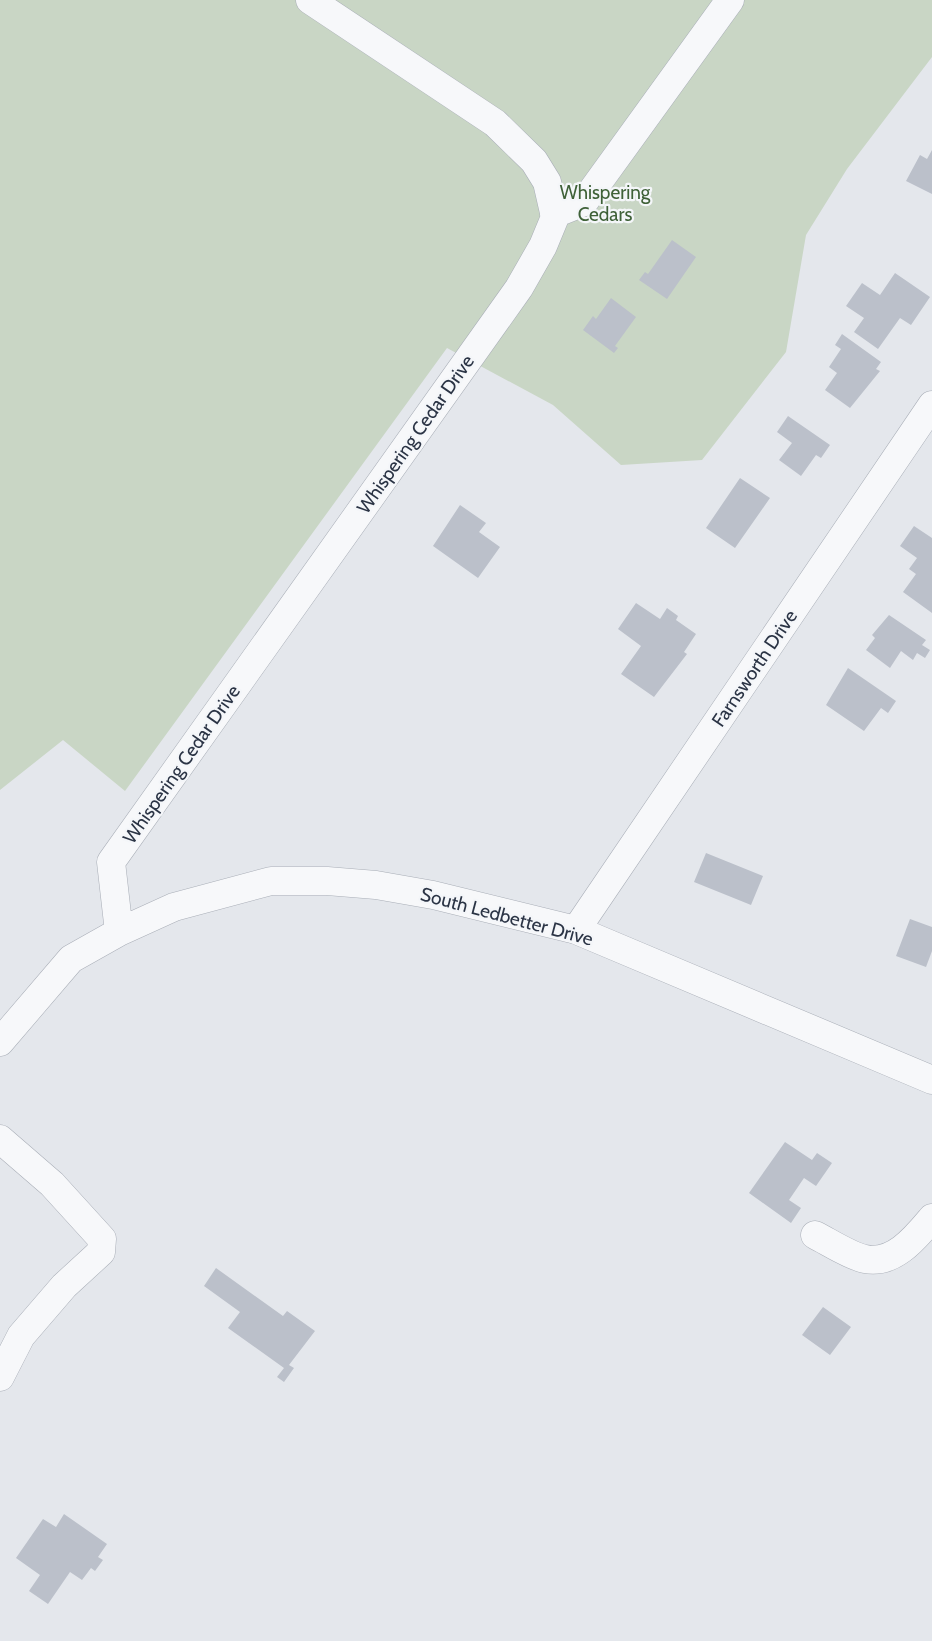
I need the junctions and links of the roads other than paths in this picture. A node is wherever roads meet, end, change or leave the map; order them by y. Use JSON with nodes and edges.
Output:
{"nodes":[{"id":1,"x":310,"y":0,"type":"edge"},
{"id":2,"x":730,"y":0,"type":"edge"},
{"id":3,"x":554,"y":214,"type":"junction"},
{"id":4,"x":932,"y":405,"type":"edge"},
{"id":5,"x":576,"y":930,"type":"junction"},
{"id":6,"x":119,"y":932,"type":"junction"},
{"id":7,"x":0,"y":1042,"type":"edge"},
{"id":8,"x":932,"y":1080,"type":"edge"},
{"id":9,"x":0,"y":1139,"type":"edge"},
{"id":10,"x":932,"y":1218,"type":"edge"},
{"id":11,"x":815,"y":1235,"type":"dead end"},
{"id":12,"x":0,"y":1376,"type":"edge"}],
"edges":[{"from":1,"to":3,"type":"street"},
{"from":2,"to":3,"type":"street"},
{"from":3,"to":6,"type":"street","name":"Whispering Cedar Drive"},
{"from":4,"to":5,"type":"street","name":"Farnsworth Drive"},
{"from":5,"to":6,"type":"street","name":"South Ledbetter Drive"},
{"from":5,"to":8,"type":"street","name":"South Ledbetter Drive"},
{"from":6,"to":7,"type":"street","name":"South Ledbetter Drive"},
{"from":9,"to":12,"type":"street"},
{"from":10,"to":11,"type":"street"}]}
